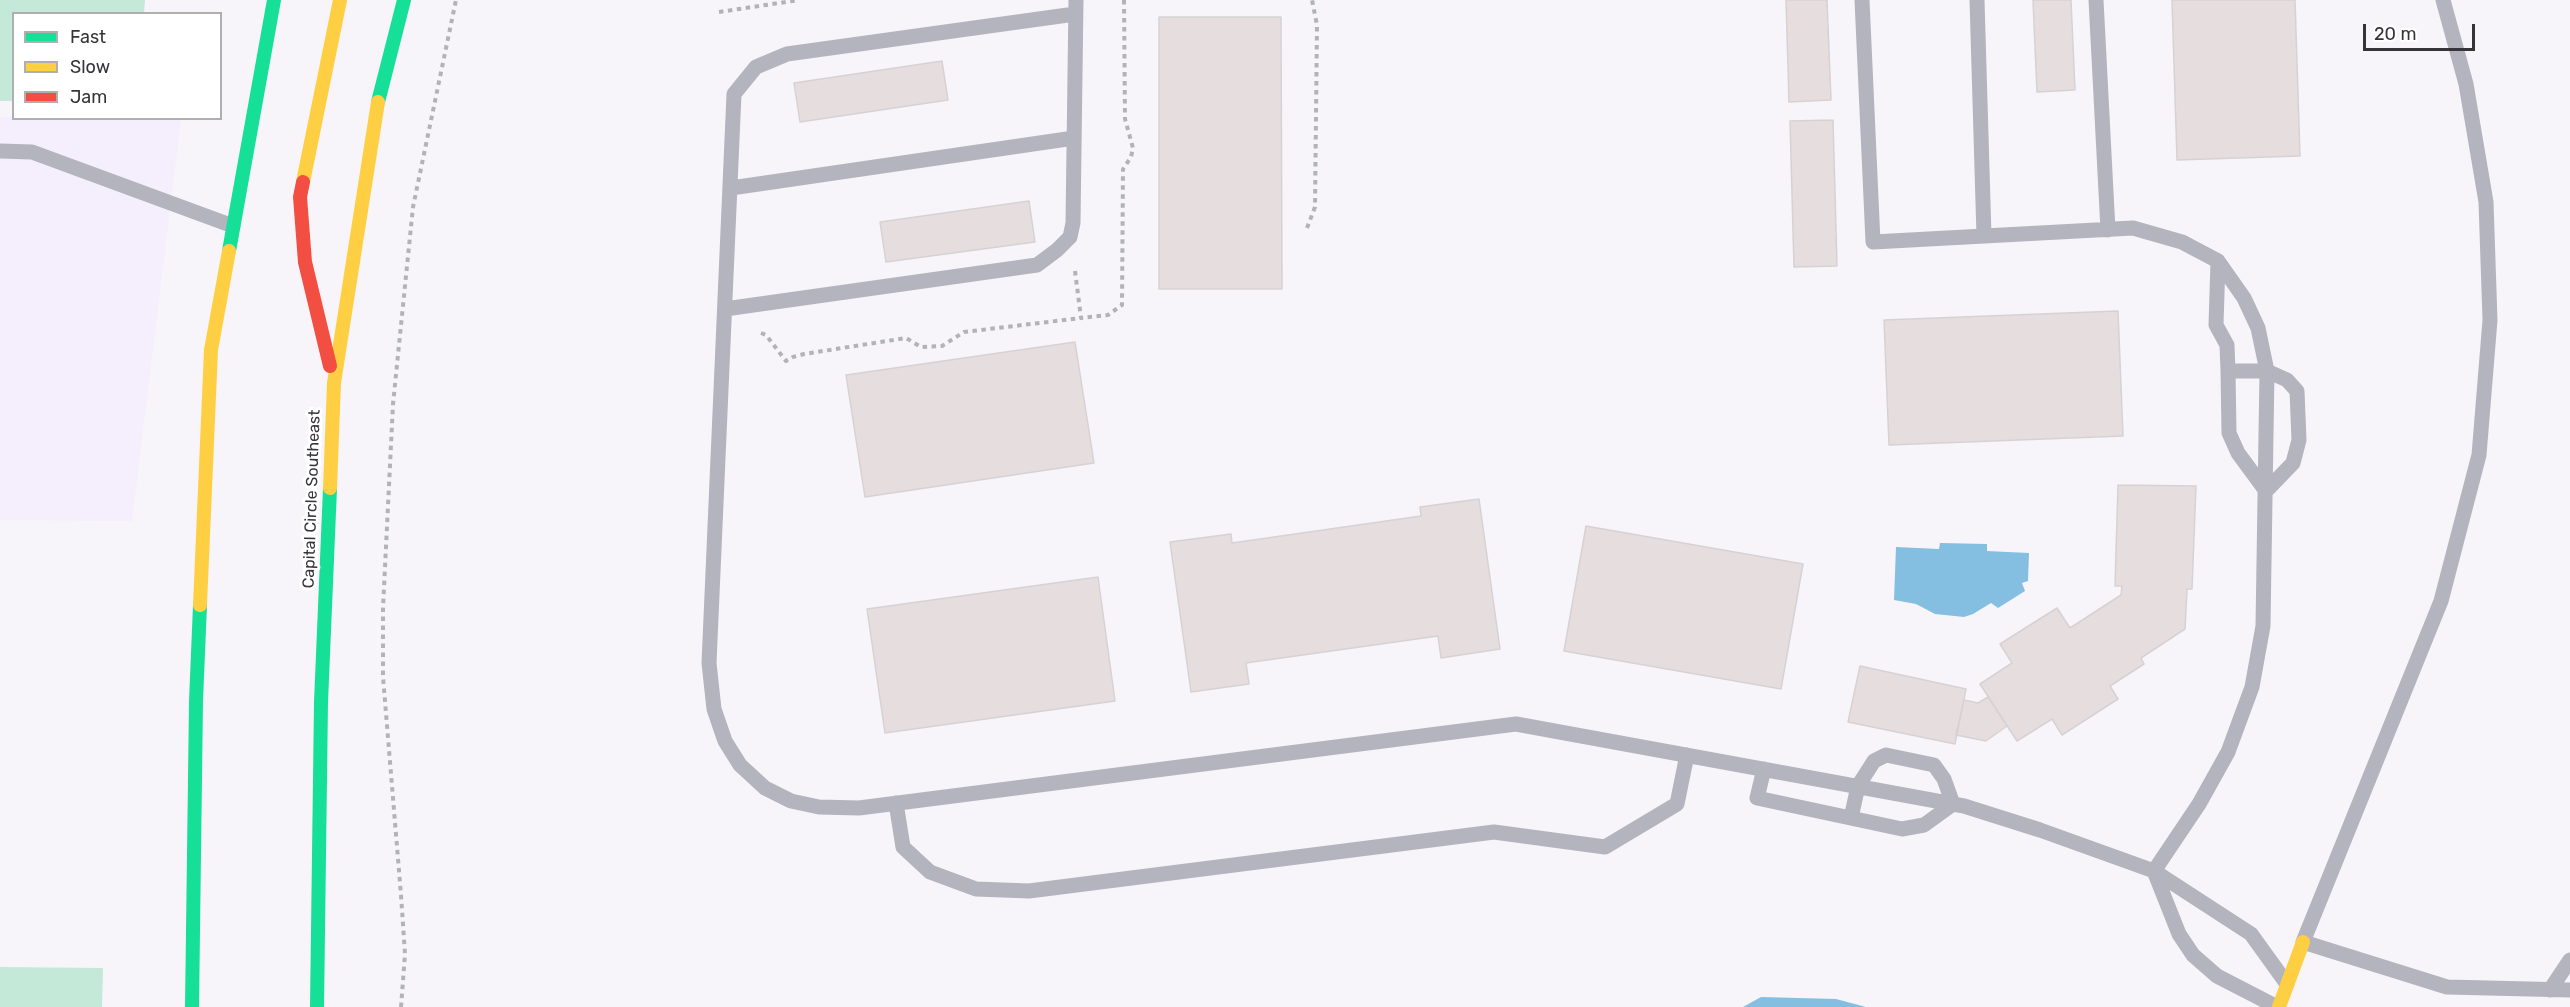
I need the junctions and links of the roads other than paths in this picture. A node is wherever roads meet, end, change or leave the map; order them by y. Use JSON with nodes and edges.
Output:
{"nodes":[{"id":1,"x":274,"y":0,"type":"edge"},
{"id":2,"x":340,"y":0,"type":"edge"},
{"id":3,"x":404,"y":0,"type":"edge"},
{"id":4,"x":1862,"y":0,"type":"edge"},
{"id":5,"x":1977,"y":0,"type":"edge"},
{"id":6,"x":2096,"y":0,"type":"edge"},
{"id":7,"x":2443,"y":0,"type":"edge"},
{"id":8,"x":1075,"y":7,"type":"edge"},
{"id":9,"x":1074,"y":138,"type":"junction"},
{"id":10,"x":0,"y":151,"type":"edge"},
{"id":11,"x":730,"y":188,"type":"junction"},
{"id":12,"x":233,"y":226,"type":"junction"},
{"id":13,"x":2108,"y":230,"type":"junction"},
{"id":14,"x":1984,"y":236,"type":"junction"},
{"id":15,"x":2218,"y":261,"type":"junction"},
{"id":16,"x":725,"y":309,"type":"junction"},
{"id":17,"x":2228,"y":372,"type":"junction"},
{"id":18,"x":2267,"y":372,"type":"junction"},
{"id":19,"x":334,"y":383,"type":"junction"},
{"id":20,"x":2266,"y":491,"type":"junction"},
{"id":21,"x":1687,"y":755,"type":"junction"},
{"id":22,"x":1764,"y":769,"type":"junction"},
{"id":23,"x":1858,"y":786,"type":"junction"},
{"id":24,"x":896,"y":803,"type":"junction"},
{"id":25,"x":1953,"y":804,"type":"junction"},
{"id":26,"x":1851,"y":818,"type":"junction"},
{"id":27,"x":2154,"y":871,"type":"junction"},
{"id":28,"x":2303,"y":942,"type":"junction"},
{"id":29,"x":2570,"y":960,"type":"edge"},
{"id":30,"x":2288,"y":985,"type":"junction"},
{"id":31,"x":2550,"y":990,"type":"junction"},
{"id":32,"x":2570,"y":990,"type":"edge"},
{"id":33,"x":192,"y":1007,"type":"edge"},
{"id":34,"x":317,"y":1007,"type":"edge"},
{"id":35,"x":2278,"y":1007,"type":"edge"}],
"edges":[{"from":1,"to":12,"type":"main road"},
{"from":2,"to":19,"type":"main road"},
{"from":3,"to":19,"type":"main road","name":"Capital Circle Southeast"},
{"from":4,"to":14,"type":"lane"},
{"from":5,"to":14,"type":"lane"},
{"from":6,"to":13,"type":"lane"},
{"from":7,"to":28,"type":"lane"},
{"from":8,"to":9,"type":"lane"},
{"from":8,"to":11,"type":"lane"},
{"from":9,"to":11,"type":"lane"},
{"from":9,"to":16,"type":"lane"},
{"from":10,"to":12,"type":"lane"},
{"from":11,"to":16,"type":"lane"},
{"from":12,"to":33,"type":"main road"},
{"from":13,"to":14,"type":"lane"},
{"from":13,"to":15,"type":"lane"},
{"from":15,"to":17,"type":"lane"},
{"from":15,"to":18,"type":"lane"},
{"from":16,"to":24,"type":"lane"},
{"from":17,"to":18,"type":"lane"},
{"from":17,"to":20,"type":"lane"},
{"from":18,"to":20,"type":"lane"},
{"from":18,"to":20,"type":"lane"},
{"from":19,"to":34,"type":"main road","name":"Capital Circle Southeast"},
{"from":20,"to":27,"type":"lane"},
{"from":21,"to":22,"type":"lane"},
{"from":21,"to":24,"type":"lane"},
{"from":21,"to":24,"type":"lane"},
{"from":22,"to":23,"type":"lane"},
{"from":22,"to":26,"type":"lane"},
{"from":23,"to":25,"type":"lane"},
{"from":23,"to":25,"type":"lane"},
{"from":23,"to":26,"type":"lane"},
{"from":25,"to":26,"type":"lane"},
{"from":25,"to":27,"type":"lane"},
{"from":27,"to":30,"type":"lane"},
{"from":27,"to":35,"type":"lane"},
{"from":28,"to":30,"type":"main road"},
{"from":28,"to":31,"type":"lane"},
{"from":29,"to":31,"type":"lane"},
{"from":30,"to":35,"type":"main road"},
{"from":31,"to":32,"type":"lane"}]}
